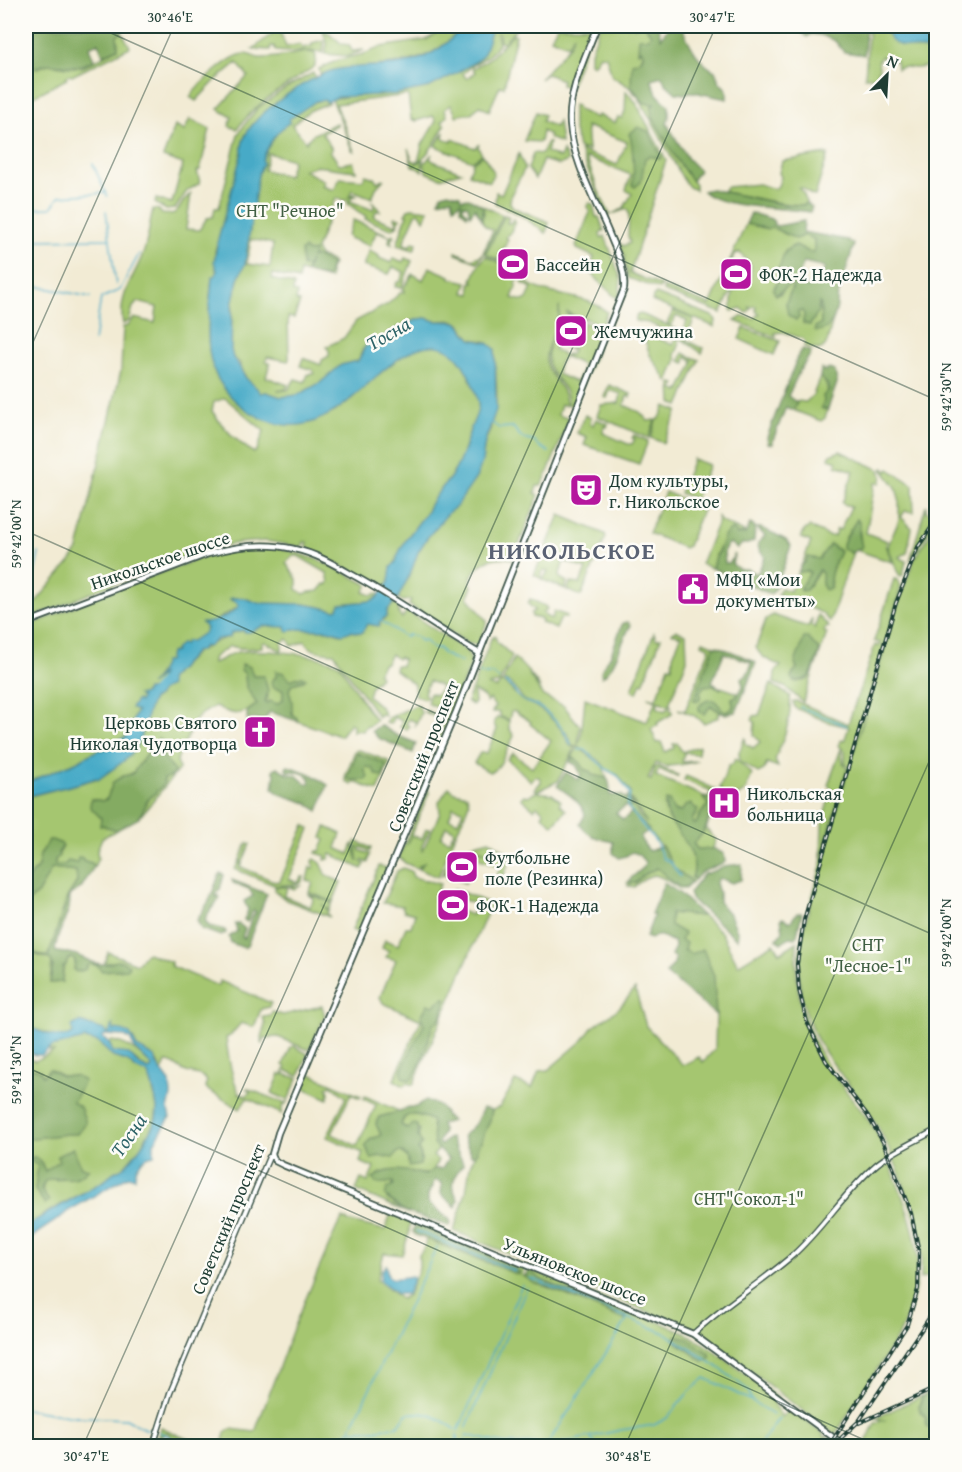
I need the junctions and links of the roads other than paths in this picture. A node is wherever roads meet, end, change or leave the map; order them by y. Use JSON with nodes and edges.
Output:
{"nodes":[{"id":1,"x":597,"y":26,"type":"edge"},
{"id":2,"x":26,"y":623,"type":"edge"},
{"id":3,"x":479,"y":653,"type":"junction"},
{"id":4,"x":936,"y":1130,"type":"edge"},
{"id":5,"x":273,"y":1157,"type":"junction"},
{"id":6,"x":693,"y":1334,"type":"junction"},
{"id":7,"x":153,"y":1446,"type":"edge"},
{"id":8,"x":845,"y":1446,"type":"edge"}],
"edges":[{"from":1,"to":3,"type":"main road","name":"Советский проспект"},
{"from":2,"to":3,"type":"main road","name":"Никольское шоссе"},
{"from":3,"to":5,"type":"main road","name":"Советский проспект"},
{"from":4,"to":6,"type":"street"},
{"from":5,"to":6,"type":"main road","name":"Ульяновское шоссе"},
{"from":5,"to":7,"type":"street","name":"Советский проспект"},
{"from":6,"to":8,"type":"main road","name":"Ульяновское шоссе"}]}
